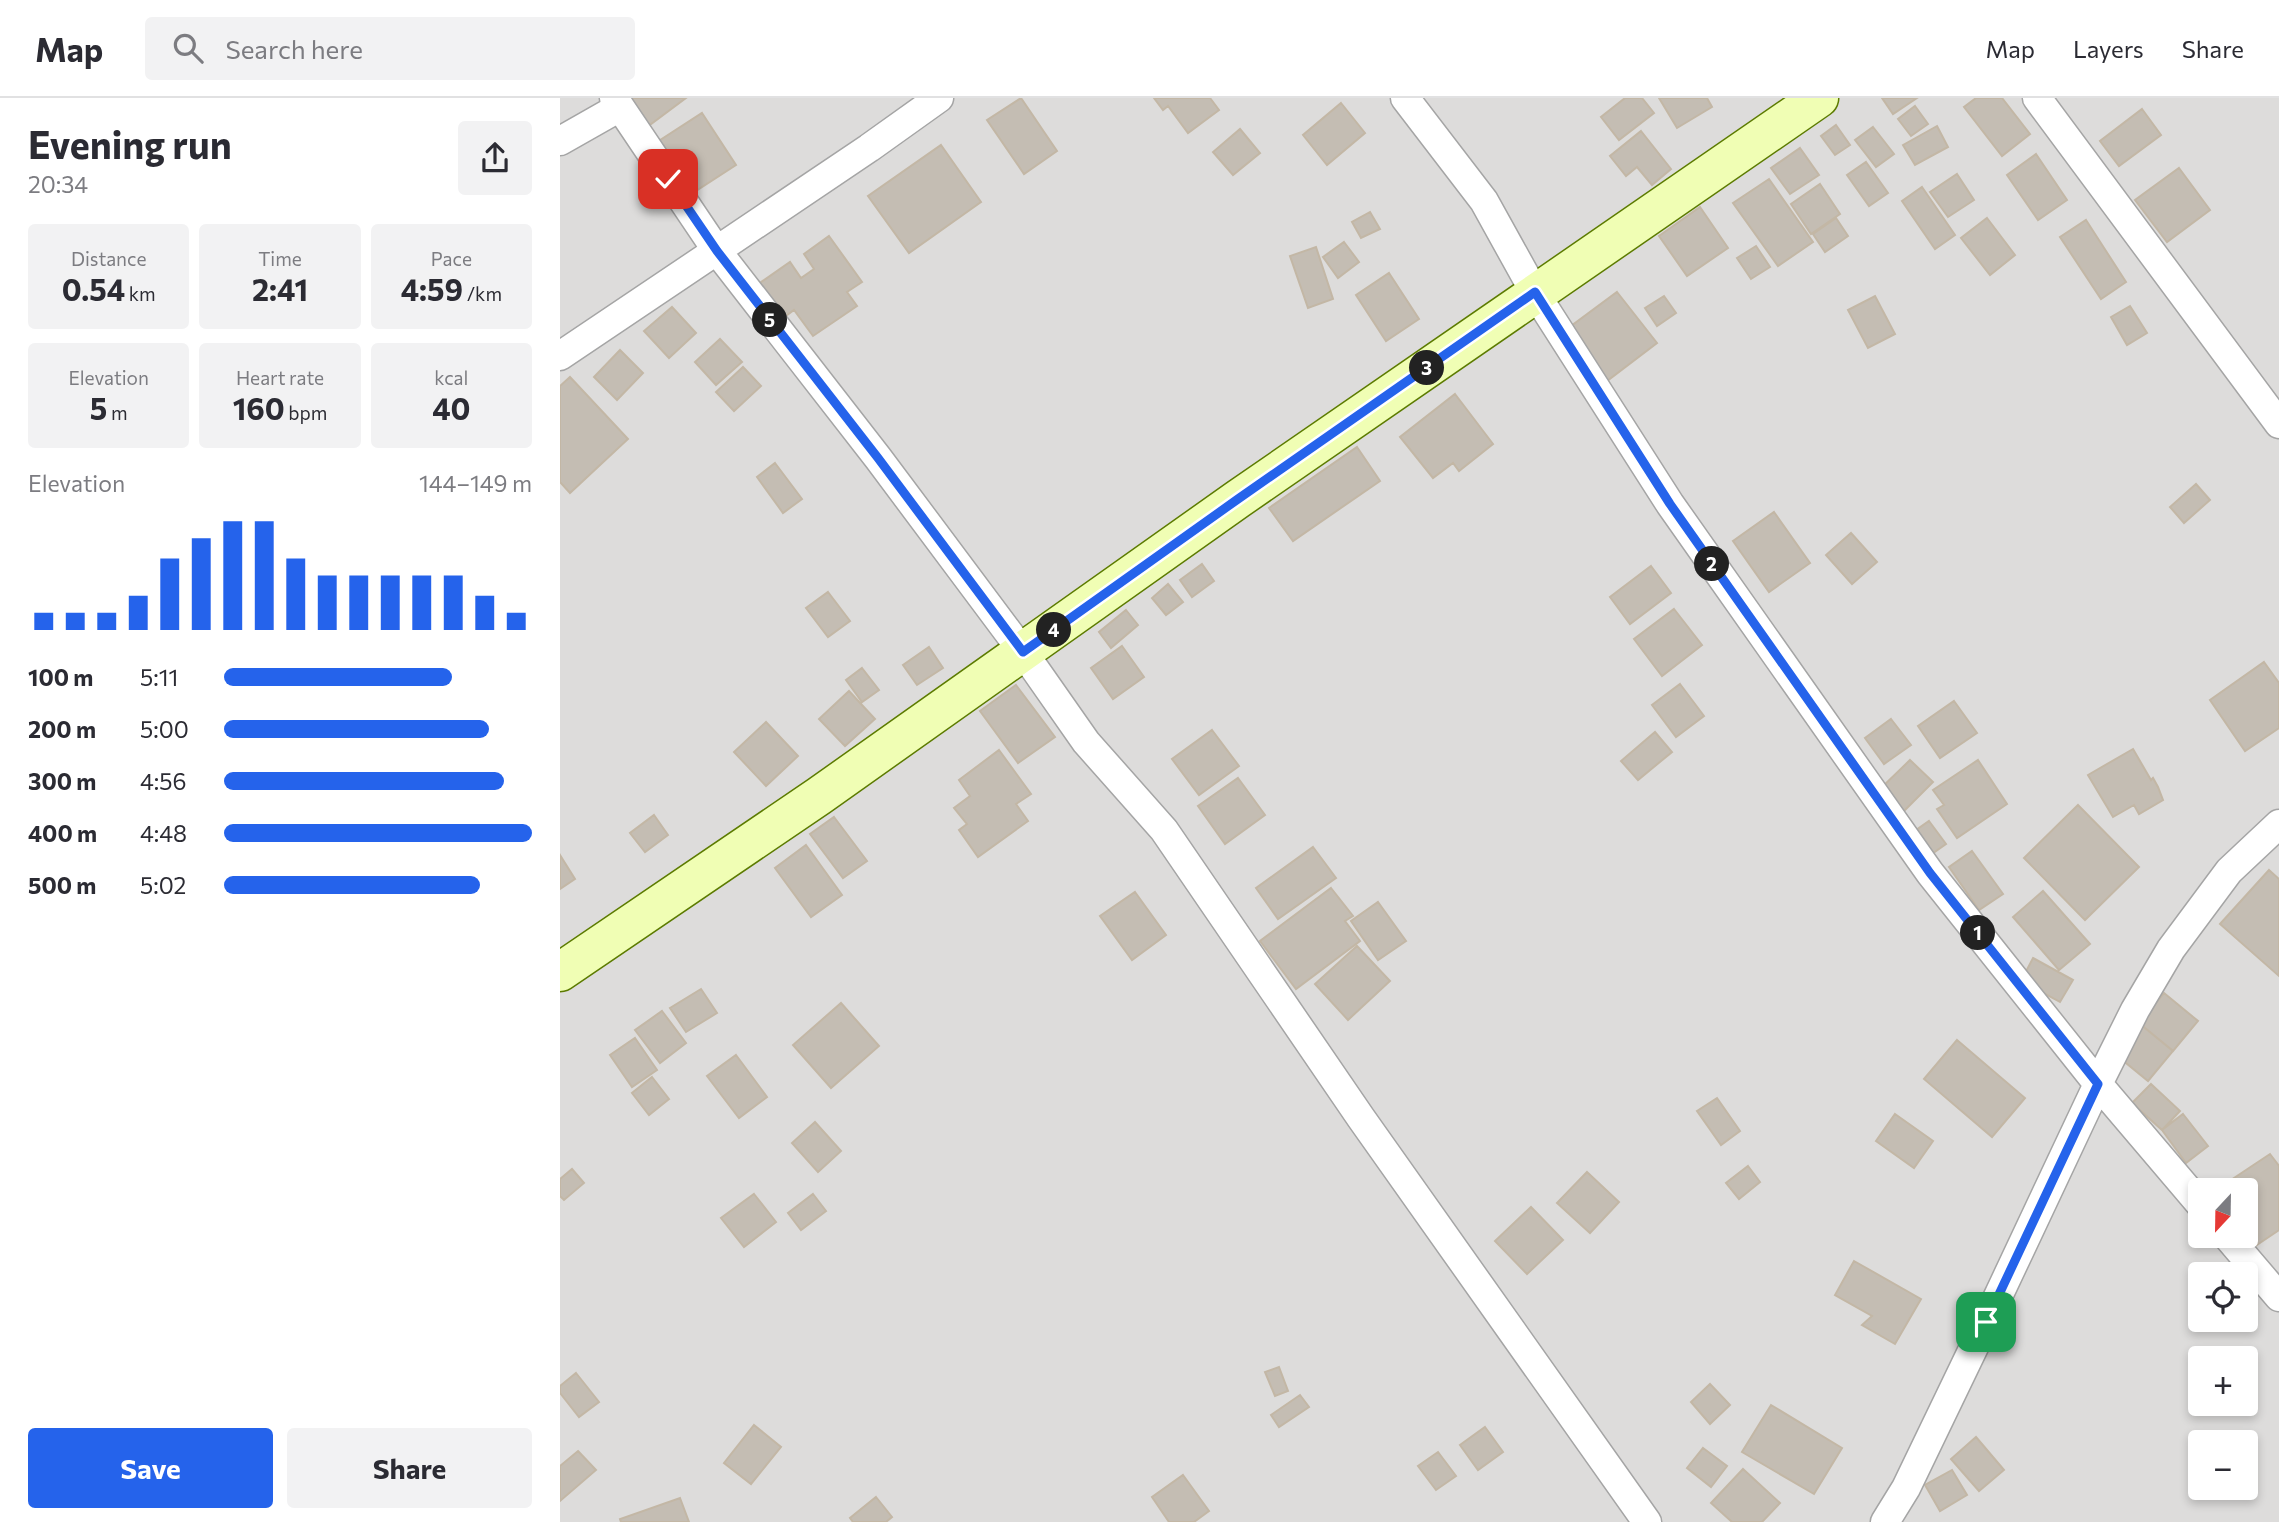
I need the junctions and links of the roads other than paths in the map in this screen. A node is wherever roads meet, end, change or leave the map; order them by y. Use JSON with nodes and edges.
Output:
{"nodes":[{"id":1,"x":939,"y":98,"type":"edge"},
{"id":2,"x":1405,"y":98,"type":"edge"},
{"id":3,"x":1819,"y":98,"type":"edge"},
{"id":4,"x":2037,"y":98,"type":"edge"},
{"id":5,"x":617,"y":102,"type":"edge"},
{"id":6,"x":560,"y":141,"type":"edge"},
{"id":7,"x":717,"y":251,"type":"junction"},
{"id":8,"x":1535,"y":292,"type":"junction"},
{"id":9,"x":563,"y":348,"type":"edge"},
{"id":10,"x":2279,"y":424,"type":"edge"},
{"id":11,"x":1023,"y":652,"type":"junction"},
{"id":12,"x":2279,"y":824,"type":"edge"},
{"id":13,"x":560,"y":972,"type":"edge"},
{"id":14,"x":2098,"y":1084,"type":"junction"},
{"id":15,"x":2188,"y":1190,"type":"edge"},
{"id":16,"x":2237,"y":1248,"type":"edge"},
{"id":17,"x":2279,"y":1297,"type":"edge"},
{"id":18,"x":1647,"y":1522,"type":"edge"},
{"id":19,"x":1885,"y":1522,"type":"edge"}],
"edges":[{"from":1,"to":7,"type":"street"},
{"from":2,"to":8,"type":"street"},
{"from":3,"to":8,"type":"main road"},
{"from":4,"to":10,"type":"street"},
{"from":5,"to":6,"type":"street"},
{"from":5,"to":7,"type":"street"},
{"from":7,"to":9,"type":"street"},
{"from":7,"to":11,"type":"street"},
{"from":8,"to":11,"type":"main road"},
{"from":8,"to":14,"type":"street"},
{"from":11,"to":13,"type":"main road"},
{"from":11,"to":18,"type":"street"},
{"from":12,"to":14,"type":"street"},
{"from":14,"to":15,"type":"street"},
{"from":14,"to":19,"type":"street"},
{"from":16,"to":17,"type":"street"}]}
